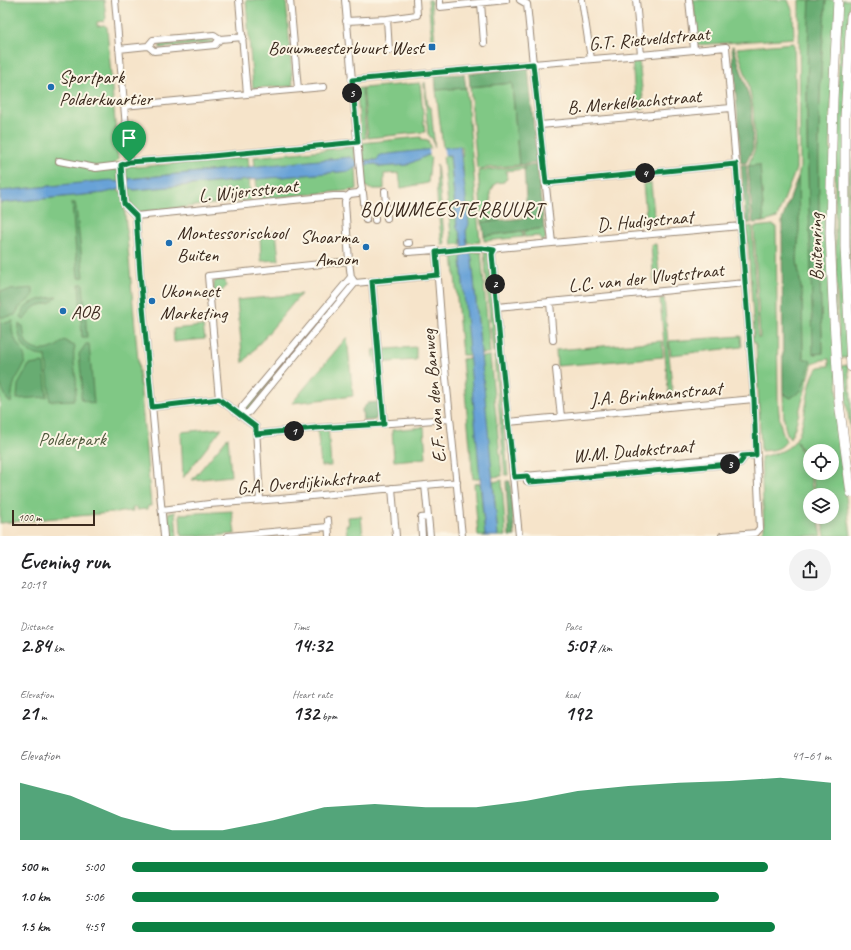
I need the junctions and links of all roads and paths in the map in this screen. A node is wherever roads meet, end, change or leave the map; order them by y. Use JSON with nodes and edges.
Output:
{"nodes":[{"id":1,"x":114,"y":0,"type":"edge"},
{"id":2,"x":239,"y":0,"type":"edge"},
{"id":3,"x":290,"y":0,"type":"edge"},
{"id":4,"x":345,"y":0,"type":"edge"},
{"id":5,"x":416,"y":0,"type":"edge"},
{"id":6,"x":440,"y":0,"type":"edge"},
{"id":7,"x":506,"y":0,"type":"edge"},
{"id":8,"x":520,"y":0,"type":"edge"},
{"id":9,"x":582,"y":0,"type":"edge"},
{"id":10,"x":636,"y":0,"type":"edge"},
{"id":11,"x":689,"y":0,"type":"edge"},
{"id":12,"x":838,"y":0,"type":"edge"},
{"id":13,"x":481,"y":3,"type":"junction"},
{"id":14,"x":851,"y":16,"type":"edge"},
{"id":15,"x":387,"y":19,"type":"junction"},
{"id":16,"x":346,"y":21,"type":"junction"},
{"id":17,"x":243,"y":37,"type":"junction"},
{"id":18,"x":220,"y":39,"type":"junction"},
{"id":19,"x":484,"y":42,"type":"dead end"},
{"id":20,"x":148,"y":46,"type":"junction"},
{"id":21,"x":118,"y":49,"type":"junction"},
{"id":22,"x":694,"y":49,"type":"junction"},
{"id":23,"x":389,"y":51,"type":"dead end"},
{"id":24,"x":641,"y":55,"type":"junction"},
{"id":25,"x":591,"y":58,"type":"junction"},
{"id":26,"x":533,"y":64,"type":"junction"},
{"id":27,"x":352,"y":80,"type":"junction"},
{"id":28,"x":324,"y":87,"type":"dead end"},
{"id":29,"x":298,"y":89,"type":"junction"},
{"id":30,"x":247,"y":94,"type":"junction"},
{"id":31,"x":124,"y":106,"type":"junction"},
{"id":32,"x":731,"y":108,"type":"junction"},
{"id":33,"x":540,"y":125,"type":"junction"},
{"id":34,"x":358,"y":142,"type":"junction"},
{"id":35,"x":60,"y":162,"type":"dead end"},
{"id":36,"x":129,"y":162,"type":"junction"},
{"id":37,"x":736,"y":164,"type":"junction"},
{"id":38,"x":121,"y":165,"type":"junction"},
{"id":39,"x":546,"y":183,"type":"junction"},
{"id":40,"x":385,"y":191,"type":"dead end"},
{"id":41,"x":362,"y":192,"type":"junction"},
{"id":42,"x":346,"y":197,"type":"junction"},
{"id":43,"x":136,"y":216,"type":"junction"},
{"id":44,"x":387,"y":218,"type":"dead end"},
{"id":45,"x":366,"y":220,"type":"dead end"},
{"id":46,"x":740,"y":226,"type":"junction"},
{"id":47,"x":552,"y":243,"type":"junction"},
{"id":48,"x":494,"y":250,"type":"junction"},
{"id":49,"x":436,"y":251,"type":"junction"},
{"id":50,"x":408,"y":252,"type":"dead end"},
{"id":51,"x":349,"y":262,"type":"junction"},
{"id":52,"x":438,"y":275,"type":"junction"},
{"id":53,"x":351,"y":277,"type":"junction"},
{"id":54,"x":372,"y":281,"type":"junction"},
{"id":55,"x":355,"y":282,"type":"junction"},
{"id":56,"x":745,"y":283,"type":"junction"},
{"id":57,"x":550,"y":302,"type":"junction"},
{"id":58,"x":497,"y":307,"type":"junction"},
{"id":59,"x":553,"y":340,"type":"dead end"},
{"id":60,"x":293,"y":346,"type":"junction"},
{"id":61,"x":299,"y":351,"type":"junction"},
{"id":62,"x":850,"y":355,"type":"edge"},
{"id":63,"x":851,"y":367,"type":"edge"},
{"id":64,"x":556,"y":369,"type":"dead end"},
{"id":65,"x":219,"y":399,"type":"junction"},
{"id":66,"x":754,"y":399,"type":"junction"},
{"id":67,"x":152,"y":407,"type":"junction"},
{"id":68,"x":241,"y":416,"type":"junction"},
{"id":69,"x":561,"y":417,"type":"junction"},
{"id":70,"x":450,"y":419,"type":"junction"},
{"id":71,"x":508,"y":422,"type":"junction"},
{"id":72,"x":384,"y":424,"type":"junction"},
{"id":73,"x":256,"y":434,"type":"junction"},
{"id":74,"x":756,"y":455,"type":"junction"},
{"id":75,"x":514,"y":477,"type":"junction"},
{"id":76,"x":457,"y":482,"type":"junction"},
{"id":77,"x":426,"y":485,"type":"junction"},
{"id":78,"x":392,"y":488,"type":"junction"},
{"id":79,"x":851,"y":493,"type":"edge"},
{"id":80,"x":260,"y":500,"type":"junction"},
{"id":81,"x":162,"y":510,"type":"junction"},
{"id":82,"x":428,"y":517,"type":"junction"},
{"id":83,"x":328,"y":520,"type":"dead end"},
{"id":84,"x":422,"y":526,"type":"junction"},
{"id":85,"x":429,"y":526,"type":"junction"},
{"id":86,"x":328,"y":528,"type":"junction"},
{"id":87,"x":164,"y":536,"type":"edge"},
{"id":88,"x":228,"y":536,"type":"edge"},
{"id":89,"x":329,"y":536,"type":"edge"},
{"id":90,"x":396,"y":536,"type":"edge"},
{"id":91,"x":422,"y":536,"type":"edge"},
{"id":92,"x":430,"y":536,"type":"edge"},
{"id":93,"x":462,"y":536,"type":"edge"},
{"id":94,"x":519,"y":536,"type":"edge"},
{"id":95,"x":722,"y":536,"type":"edge"}],
"edges":[{"from":1,"to":21,"type":"street"},
{"from":2,"to":17,"type":"street"},
{"from":3,"to":29,"type":"street"},
{"from":4,"to":16,"type":"street"},
{"from":5,"to":15,"type":"street"},
{"from":6,"to":13,"type":"street"},
{"from":7,"to":13,"type":"street"},
{"from":8,"to":26,"type":"street"},
{"from":9,"to":25,"type":"street"},
{"from":10,"to":24,"type":"street"},
{"from":11,"to":22,"type":"street"},
{"from":12,"to":79,"type":"highway","name":"Buitenring"},
{"from":13,"to":19,"type":"street"},
{"from":14,"to":62,"type":"highway","name":"Buitenring"},
{"from":15,"to":16,"type":"street"},
{"from":15,"to":23,"type":"street"},
{"from":16,"to":27,"type":"street"},
{"from":17,"to":18,"type":"street"},
{"from":17,"to":30,"type":"street"},
{"from":18,"to":20,"type":"street"},
{"from":18,"to":20,"type":"street"},
{"from":20,"to":21,"type":"street"},
{"from":21,"to":31,"type":"street"},
{"from":22,"to":24,"type":"street","name":"G.T. Rietveldstraat"},
{"from":22,"to":32,"type":"street","name":"G.T. Rietveldstraat"},
{"from":24,"to":25,"type":"street","name":"G.T. Rietveldstraat"},
{"from":25,"to":26,"type":"street","name":"G.T. Rietveldstraat"},
{"from":26,"to":27,"type":"street","name":"G.T. Rietveldstraat"},
{"from":26,"to":33,"type":"street"},
{"from":27,"to":34,"type":"street"},
{"from":28,"to":29,"type":"street"},
{"from":29,"to":30,"type":"street"},
{"from":30,"to":31,"type":"street"},
{"from":31,"to":36,"type":"street"},
{"from":32,"to":33,"type":"street","name":"B. Merkelbachstraat"},
{"from":32,"to":37,"type":"street","name":"G.T. Rietveldstraat"},
{"from":33,"to":39,"type":"street"},
{"from":34,"to":36,"type":"street"},
{"from":34,"to":41,"type":"street"},
{"from":35,"to":38,"type":"street"},
{"from":36,"to":38,"type":"street"},
{"from":37,"to":39,"type":"street"},
{"from":37,"to":46,"type":"street","name":"G.T. Rietveldstraat"},
{"from":38,"to":43,"type":"street"},
{"from":39,"to":47,"type":"street"},
{"from":40,"to":44,"type":"street"},
{"from":41,"to":42,"type":"street","name":"L. Wijersstraat"},
{"from":41,"to":45,"type":"street"},
{"from":42,"to":43,"type":"street","name":"L. Wijersstraat"},
{"from":42,"to":51,"type":"street"},
{"from":43,"to":67,"type":"street"},
{"from":46,"to":47,"type":"street","name":"D. Hudigstraat"},
{"from":46,"to":56,"type":"street","name":"G.T. Rietveldstraat"},
{"from":47,"to":48,"type":"street","name":"D. Hudigstraat"},
{"from":48,"to":49,"type":"street","name":"D. Hudigstraat"},
{"from":48,"to":58,"type":"street"},
{"from":49,"to":50,"type":"street","name":"D. Hudigstraat"},
{"from":49,"to":52,"type":"street","name":"E.F. van den Banweg"},
{"from":51,"to":53,"type":"street"},
{"from":51,"to":65,"type":"street"},
{"from":52,"to":54,"type":"street"},
{"from":52,"to":70,"type":"street","name":"E.F. van den Banweg"},
{"from":53,"to":55,"type":"street"},
{"from":53,"to":60,"type":"street"},
{"from":54,"to":55,"type":"street"},
{"from":54,"to":72,"type":"street"},
{"from":55,"to":61,"type":"street"},
{"from":56,"to":57,"type":"street","name":"L.C. van der Vlugtstraat"},
{"from":56,"to":66,"type":"street","name":"G.T. Rietveldstraat"},
{"from":57,"to":58,"type":"street","name":"L.C. van der Vlugtstraat"},
{"from":57,"to":59,"type":"street","name":"L.C. van der Vlugtstraat"},
{"from":58,"to":71,"type":"street"},
{"from":60,"to":61,"type":"street"},
{"from":60,"to":68,"type":"street"},
{"from":61,"to":68,"type":"street"},
{"from":62,"to":63,"type":"highway","name":"Buitenring"},
{"from":64,"to":69,"type":"street"},
{"from":65,"to":67,"type":"street"},
{"from":65,"to":68,"type":"street"},
{"from":66,"to":69,"type":"street","name":"J.A. Brinkmanstraat"},
{"from":66,"to":74,"type":"street","name":"G.T. Rietveldstraat"},
{"from":67,"to":81,"type":"street"},
{"from":68,"to":73,"type":"street"},
{"from":69,"to":71,"type":"street","name":"J.A. Brinkmanstraat"},
{"from":70,"to":72,"type":"street"},
{"from":70,"to":76,"type":"street","name":"E.F. van den Banweg"},
{"from":71,"to":75,"type":"street"},
{"from":72,"to":73,"type":"street"},
{"from":73,"to":80,"type":"street"},
{"from":74,"to":75,"type":"street","name":"W.M. Dudokstraat"},
{"from":74,"to":95,"type":"street","name":"G.T. Rietveldstraat"},
{"from":75,"to":94,"type":"street"},
{"from":76,"to":77,"type":"street","name":"G.A. Overdijkinkstraat"},
{"from":76,"to":93,"type":"street","name":"E.F. van den Banweg"},
{"from":77,"to":78,"type":"street","name":"G.A. Overdijkinkstraat"},
{"from":77,"to":82,"type":"street"},
{"from":78,"to":80,"type":"street","name":"G.A. Overdijkinkstraat"},
{"from":78,"to":90,"type":"street"},
{"from":80,"to":81,"type":"street","name":"G.A. Overdijkinkstraat"},
{"from":81,"to":87,"type":"street"},
{"from":82,"to":84,"type":"street"},
{"from":82,"to":85,"type":"street"},
{"from":83,"to":86,"type":"street"},
{"from":84,"to":85,"type":"street"},
{"from":84,"to":91,"type":"street"},
{"from":85,"to":92,"type":"street"},
{"from":86,"to":88,"type":"street"},
{"from":86,"to":89,"type":"street"},
{"from":91,"to":92,"type":"street"}]}
